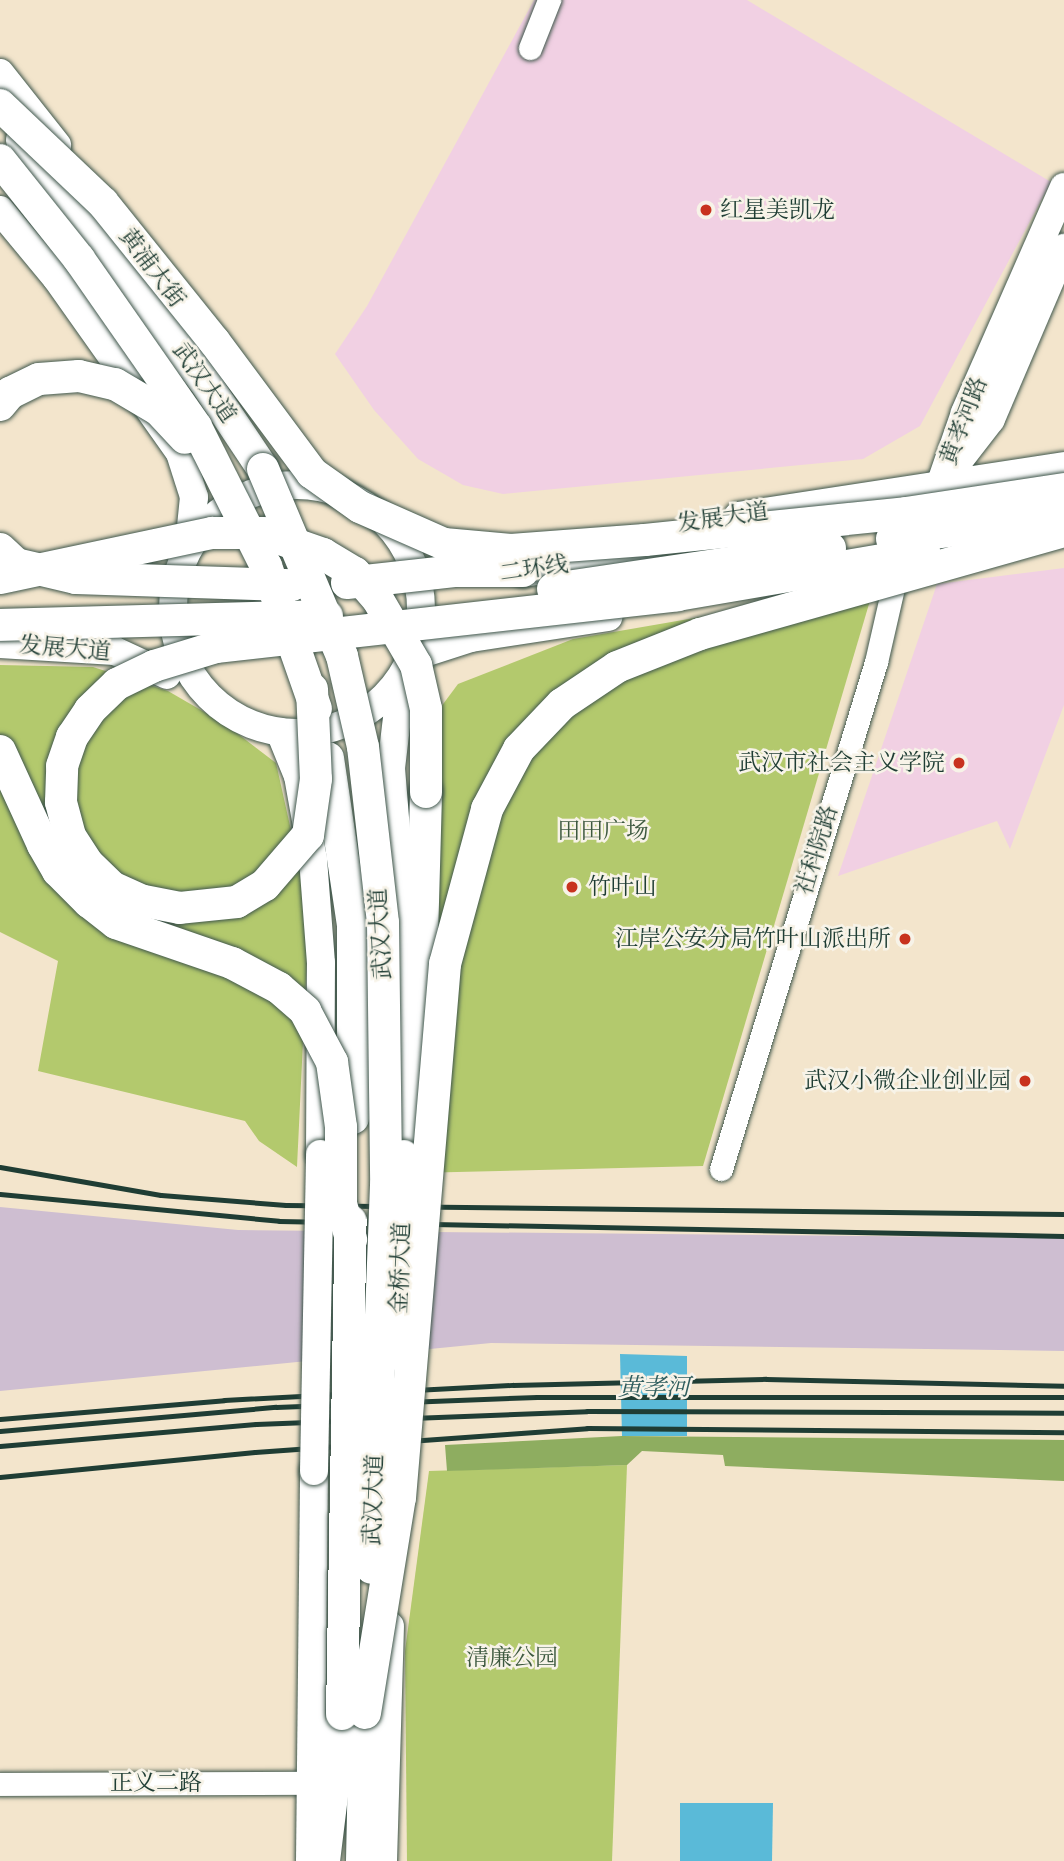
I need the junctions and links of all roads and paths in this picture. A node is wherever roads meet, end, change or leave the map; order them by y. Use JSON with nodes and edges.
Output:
{"nodes":[{"id":1,"x":549,"y":0,"type":"edge"},
{"id":2,"x":530,"y":48,"type":"dead end"},
{"id":3,"x":0,"y":73,"type":"edge"},
{"id":4,"x":0,"y":105,"type":"edge"},
{"id":5,"x":0,"y":112,"type":"edge"},
{"id":6,"x":0,"y":160,"type":"edge"},
{"id":7,"x":1064,"y":187,"type":"edge"},
{"id":8,"x":0,"y":210,"type":"edge"},
{"id":9,"x":1064,"y":248,"type":"edge"},
{"id":10,"x":0,"y":405,"type":"edge"},
{"id":11,"x":1064,"y":466,"type":"edge"},
{"id":12,"x":224,"y":481,"type":"junction"},
{"id":13,"x":940,"y":485,"type":"junction"},
{"id":14,"x":1064,"y":489,"type":"edge"},
{"id":15,"x":334,"y":490,"type":"junction"},
{"id":16,"x":906,"y":513,"type":"junction"},
{"id":17,"x":1064,"y":514,"type":"edge"},
{"id":18,"x":381,"y":518,"type":"junction"},
{"id":19,"x":1064,"y":530,"type":"edge"},
{"id":20,"x":1064,"y":541,"type":"edge"},
{"id":21,"x":189,"y":546,"type":"junction"},
{"id":22,"x":0,"y":549,"type":"edge"},
{"id":23,"x":897,"y":570,"type":"junction"},
{"id":24,"x":523,"y":571,"type":"junction"},
{"id":25,"x":177,"y":575,"type":"junction"},
{"id":26,"x":0,"y":578,"type":"edge"},
{"id":27,"x":0,"y":605,"type":"edge"},
{"id":28,"x":0,"y":625,"type":"edge"},
{"id":29,"x":0,"y":645,"type":"edge"},
{"id":30,"x":407,"y":667,"type":"junction"},
{"id":31,"x":312,"y":689,"type":"junction"},
{"id":32,"x":205,"y":693,"type":"junction"},
{"id":33,"x":281,"y":732,"type":"junction"},
{"id":34,"x":0,"y":751,"type":"edge"},
{"id":35,"x":721,"y":1169,"type":"dead end"},
{"id":36,"x":351,"y":1240,"type":"junction"},
{"id":37,"x":418,"y":1257,"type":"junction"},
{"id":38,"x":354,"y":1714,"type":"junction"},
{"id":39,"x":311,"y":1783,"type":"junction"},
{"id":40,"x":0,"y":1784,"type":"edge"},
{"id":41,"x":310,"y":1861,"type":"edge"},
{"id":42,"x":324,"y":1861,"type":"edge"},
{"id":43,"x":339,"y":1861,"type":"edge"},
{"id":44,"x":362,"y":1861,"type":"edge"},
{"id":45,"x":383,"y":1861,"type":"edge"}],
"edges":[{"from":1,"to":2,"type":"street"},
{"from":3,"to":15,"type":"main road","name":"黄浦大街"},
{"from":4,"to":16,"type":"highway","bridge":true},
{"from":5,"to":38,"type":"highway","name":"武汉大道","bridge":true},
{"from":6,"to":12,"type":"highway","name":"武汉大道","bridge":true},
{"from":7,"to":13,"type":"main road","name":"黄孝河路"},
{"from":8,"to":21,"type":"main road"},
{"from":9,"to":13,"type":"main road","name":"黄孝河路"},
{"from":10,"to":12,"type":"highway","bridge":true},
{"from":11,"to":13,"type":"main road","name":"发展大道"},
{"from":12,"to":31,"type":"highway","name":"武汉大道","bridge":true},
{"from":13,"to":18,"type":"main road","name":"发展大道"},
{"from":13,"to":23,"type":"main road"},
{"from":14,"to":16,"type":"highway","name":"二环线","bridge":true},
{"from":15,"to":18,"type":"main road"},
{"from":15,"to":21,"type":"main road"},
{"from":16,"to":24,"type":"highway","name":"二环线","bridge":true},
{"from":17,"to":28,"type":"highway","name":"二环线","bridge":true},
{"from":18,"to":30,"type":"main road"},
{"from":19,"to":31,"type":"highway","bridge":true},
{"from":19,"to":37,"type":"highway","bridge":true},
{"from":20,"to":23,"type":"main road"},
{"from":21,"to":25,"type":"main road"},
{"from":22,"to":24,"type":"highway","bridge":true},
{"from":23,"to":30,"type":"main road"},
{"from":23,"to":35,"type":"street","name":"社科院路"},
{"from":24,"to":27,"type":"highway","name":"二环线","bridge":true},
{"from":25,"to":26,"type":"main road"},
{"from":25,"to":32,"type":"main road"},
{"from":26,"to":37,"type":"highway","bridge":true},
{"from":29,"to":32,"type":"main road","name":"发展大道"},
{"from":30,"to":33,"type":"main road"},
{"from":30,"to":45,"type":"main road","name":"金桥大道","bridge":true},
{"from":31,"to":36,"type":"highway","name":"武汉大道","bridge":true},
{"from":32,"to":33,"type":"main road"},
{"from":33,"to":39,"type":"main road","bridge":true},
{"from":34,"to":36,"type":"highway","bridge":true},
{"from":36,"to":38,"type":"highway","name":"武汉大道","bridge":true},
{"from":37,"to":38,"type":"highway","bridge":true},
{"from":38,"to":42,"type":"highway"},
{"from":38,"to":43,"type":"highway","name":"武汉大道"},
{"from":38,"to":44,"type":"highway","name":"武汉大道"},
{"from":39,"to":40,"type":"street","name":"正义二路"},
{"from":39,"to":41,"type":"main road"}]}
